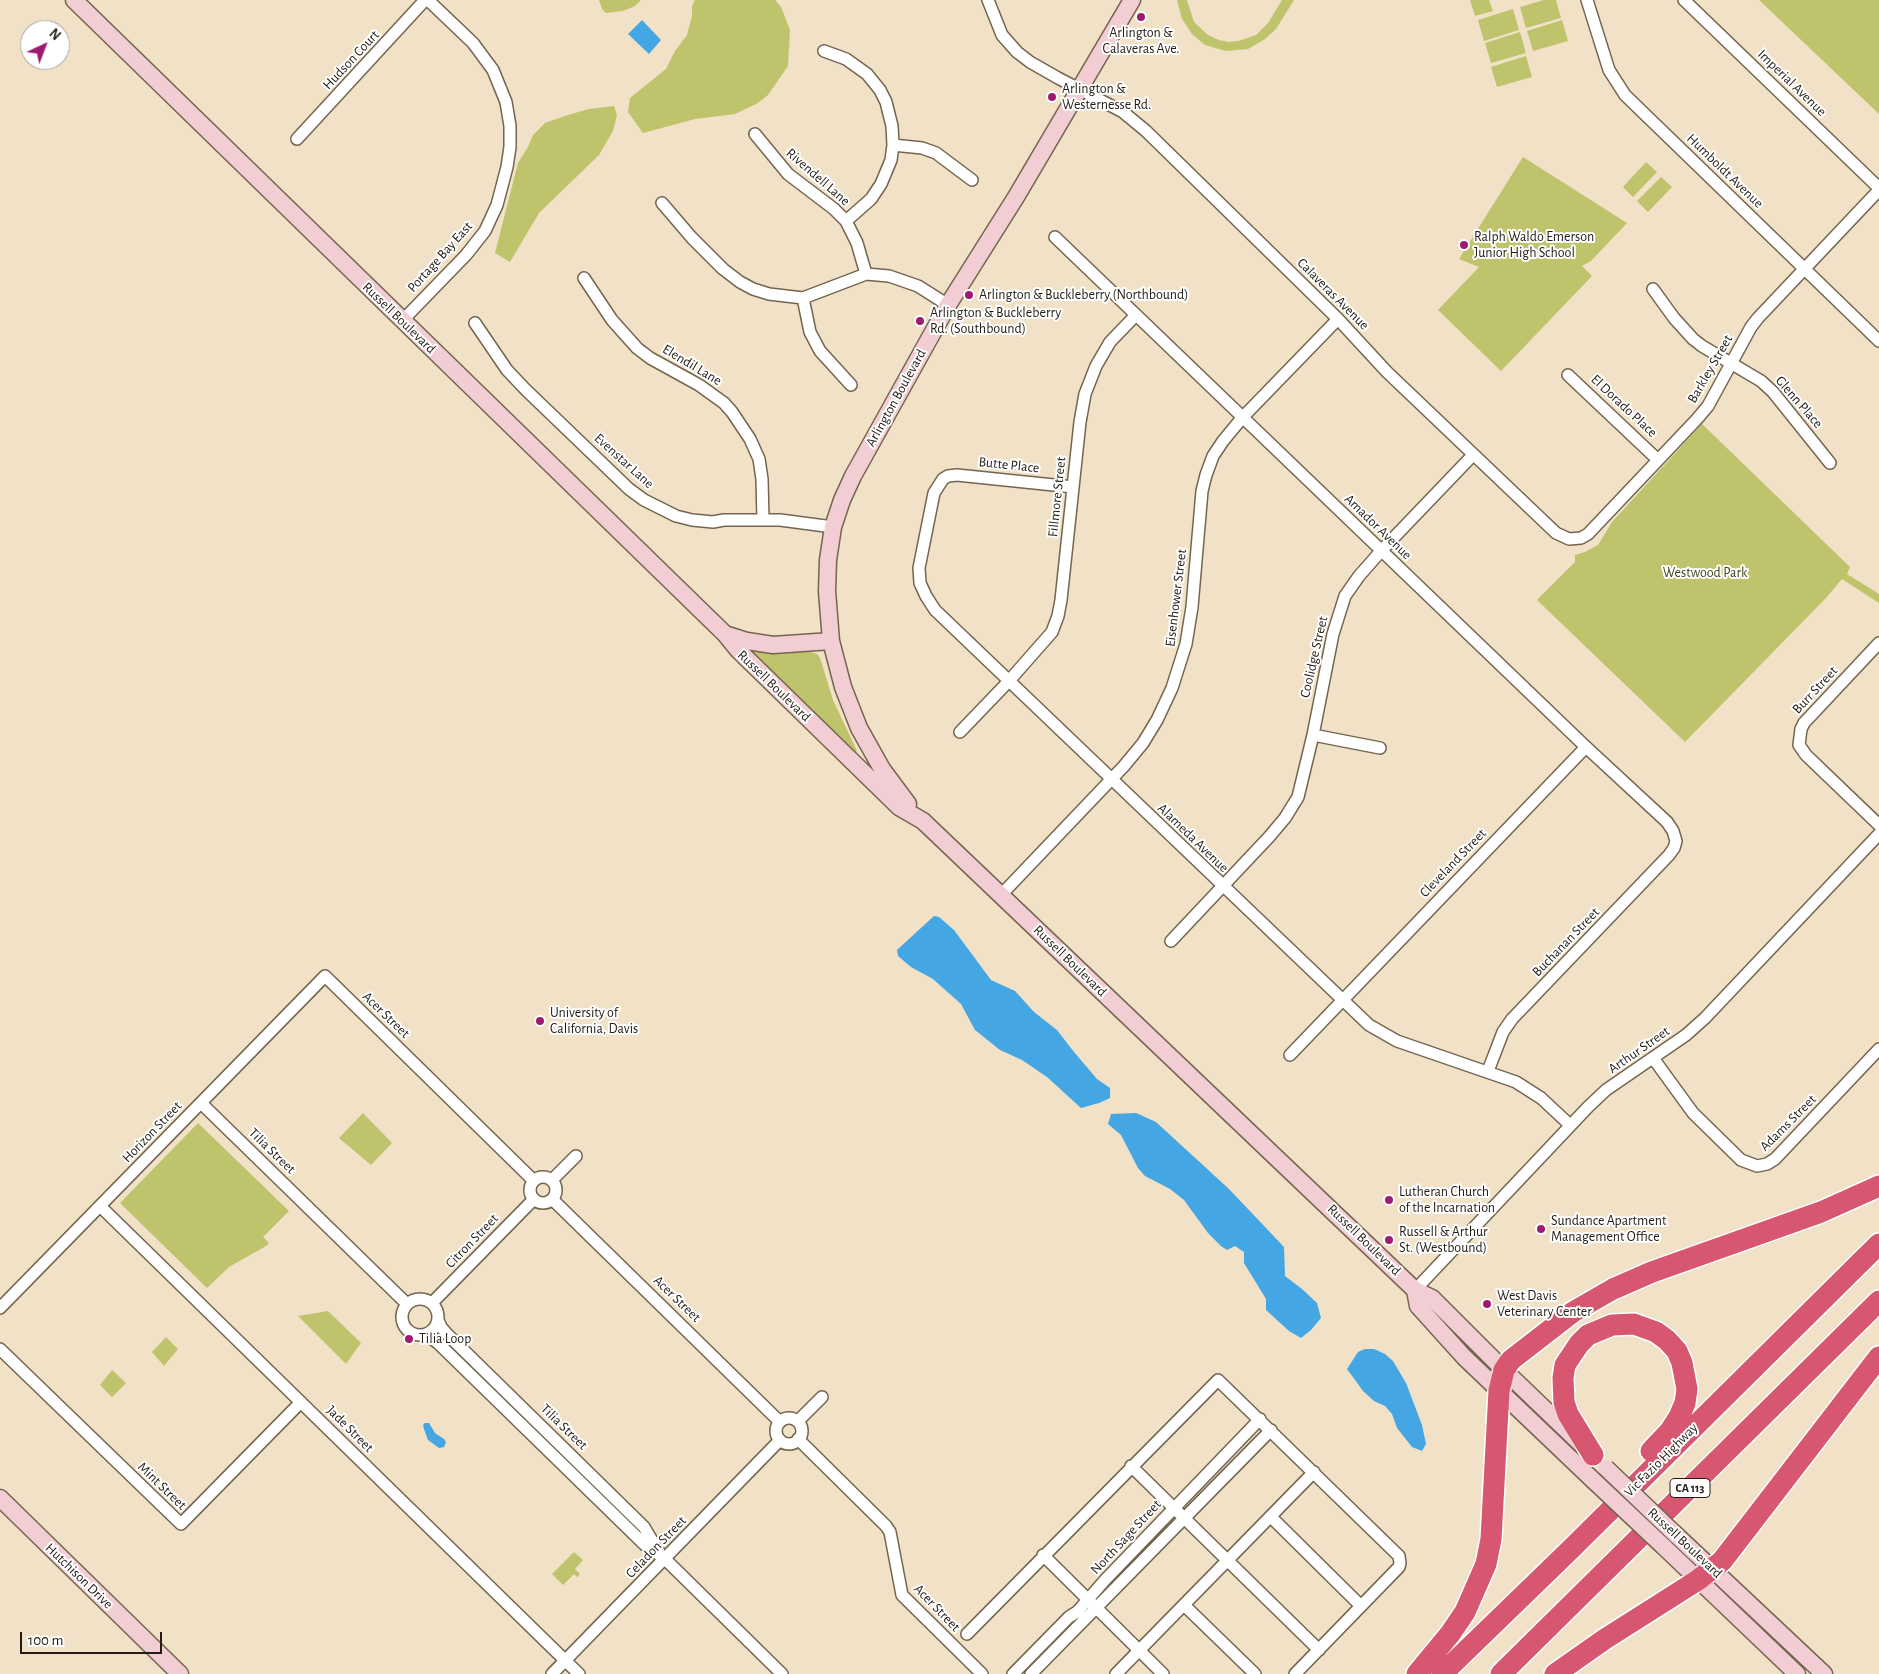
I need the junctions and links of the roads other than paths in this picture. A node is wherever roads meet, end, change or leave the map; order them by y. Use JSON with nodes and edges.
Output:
{"nodes":[{"id":1,"x":74,"y":0,"type":"edge"},
{"id":2,"x":426,"y":0,"type":"edge"},
{"id":3,"x":988,"y":0,"type":"edge"},
{"id":4,"x":1132,"y":0,"type":"edge"},
{"id":5,"x":1587,"y":0,"type":"edge"},
{"id":6,"x":1684,"y":0,"type":"edge"},
{"id":7,"x":824,"y":51,"type":"dead end"},
{"id":8,"x":1079,"y":89,"type":"junction"},
{"id":9,"x":755,"y":134,"type":"dead end"},
{"id":10,"x":297,"y":139,"type":"dead end"},
{"id":11,"x":893,"y":145,"type":"junction"},
{"id":12,"x":972,"y":180,"type":"dead end"},
{"id":13,"x":1879,"y":189,"type":"edge"},
{"id":14,"x":662,"y":203,"type":"dead end"},
{"id":15,"x":846,"y":221,"type":"junction"},
{"id":16,"x":1055,"y":237,"type":"dead end"},
{"id":17,"x":1806,"y":269,"type":"junction"},
{"id":18,"x":866,"y":274,"type":"junction"},
{"id":19,"x":584,"y":278,"type":"dead end"},
{"id":20,"x":1653,"y":289,"type":"dead end"},
{"id":21,"x":803,"y":298,"type":"junction"},
{"id":22,"x":948,"y":305,"type":"junction"},
{"id":23,"x":1136,"y":314,"type":"junction"},
{"id":24,"x":1338,"y":319,"type":"junction"},
{"id":25,"x":402,"y":321,"type":"junction"},
{"id":26,"x":475,"y":323,"type":"dead end"},
{"id":27,"x":1879,"y":341,"type":"edge"},
{"id":28,"x":1732,"y":364,"type":"junction"},
{"id":29,"x":1568,"y":375,"type":"dead end"},
{"id":30,"x":851,"y":384,"type":"dead end"},
{"id":31,"x":1242,"y":418,"type":"junction"},
{"id":32,"x":1473,"y":455,"type":"junction"},
{"id":33,"x":1658,"y":460,"type":"junction"},
{"id":34,"x":1830,"y":463,"type":"dead end"},
{"id":35,"x":943,"y":479,"type":"joint"},
{"id":36,"x":1073,"y":487,"type":"junction"},
{"id":37,"x":763,"y":520,"type":"junction"},
{"id":38,"x":833,"y":526,"type":"junction"},
{"id":39,"x":1556,"y":533,"type":"joint"},
{"id":40,"x":1380,"y":551,"type":"junction"},
{"id":41,"x":725,"y":634,"type":"junction"},
{"id":42,"x":831,"y":641,"type":"junction"},
{"id":43,"x":1879,"y":643,"type":"edge"},
{"id":44,"x":1008,"y":682,"type":"junction"},
{"id":45,"x":960,"y":732,"type":"dead end"},
{"id":46,"x":1313,"y":736,"type":"junction"},
{"id":47,"x":1586,"y":747,"type":"junction"},
{"id":48,"x":1380,"y":748,"type":"dead end"},
{"id":49,"x":1111,"y":780,"type":"junction"},
{"id":50,"x":923,"y":821,"type":"junction"},
{"id":51,"x":1879,"y":825,"type":"edge"},
{"id":52,"x":1879,"y":834,"type":"edge"},
{"id":53,"x":1676,"y":841,"type":"joint"},
{"id":54,"x":1222,"y":886,"type":"junction"},
{"id":55,"x":1001,"y":895,"type":"junction"},
{"id":56,"x":1171,"y":941,"type":"dead end"},
{"id":57,"x":325,"y":976,"type":"joint"},
{"id":58,"x":1343,"y":1000,"type":"junction"},
{"id":59,"x":1879,"y":1049,"type":"edge"},
{"id":60,"x":1290,"y":1055,"type":"dead end"},
{"id":61,"x":1653,"y":1058,"type":"junction"},
{"id":62,"x":1488,"y":1071,"type":"junction"},
{"id":63,"x":201,"y":1103,"type":"junction"},
{"id":64,"x":1570,"y":1125,"type":"junction"},
{"id":65,"x":576,"y":1156,"type":"dead end"},
{"id":66,"x":552,"y":1180,"type":"junction"},
{"id":67,"x":534,"y":1181,"type":"junction"},
{"id":68,"x":1879,"y":1186,"type":"edge"},
{"id":69,"x":534,"y":1199,"type":"junction"},
{"id":70,"x":552,"y":1199,"type":"junction"},
{"id":71,"x":100,"y":1206,"type":"junction"},
{"id":72,"x":1879,"y":1244,"type":"edge"},
{"id":73,"x":1415,"y":1290,"type":"junction"},
{"id":74,"x":1879,"y":1301,"type":"edge"},
{"id":75,"x":432,"y":1303,"type":"junction"},
{"id":76,"x":407,"y":1304,"type":"junction"},
{"id":77,"x":0,"y":1308,"type":"edge"},
{"id":78,"x":438,"y":1320,"type":"junction"},
{"id":79,"x":426,"y":1334,"type":"junction"},
{"id":80,"x":0,"y":1349,"type":"edge"},
{"id":81,"x":1879,"y":1357,"type":"edge"},
{"id":82,"x":1501,"y":1380,"type":"junction"},
{"id":83,"x":822,"y":1397,"type":"dead end"},
{"id":84,"x":301,"y":1402,"type":"junction"},
{"id":85,"x":1260,"y":1419,"type":"junction"},
{"id":86,"x":780,"y":1422,"type":"junction"},
{"id":87,"x":798,"y":1422,"type":"junction"},
{"id":88,"x":1271,"y":1430,"type":"junction"},
{"id":89,"x":780,"y":1440,"type":"junction"},
{"id":90,"x":798,"y":1440,"type":"junction"},
{"id":91,"x":1600,"y":1462,"type":"junction"},
{"id":92,"x":1131,"y":1466,"type":"junction"},
{"id":93,"x":1314,"y":1472,"type":"junction"},
{"id":94,"x":0,"y":1498,"type":"edge"},
{"id":95,"x":1174,"y":1508,"type":"junction"},
{"id":96,"x":1270,"y":1517,"type":"junction"},
{"id":97,"x":1184,"y":1518,"type":"junction"},
{"id":98,"x":1572,"y":1548,"type":"junction"},
{"id":99,"x":1043,"y":1556,"type":"junction"},
{"id":100,"x":664,"y":1559,"type":"junction"},
{"id":101,"x":1227,"y":1561,"type":"junction"},
{"id":102,"x":1706,"y":1574,"type":"junction"},
{"id":103,"x":1091,"y":1604,"type":"junction"},
{"id":104,"x":1184,"y":1605,"type":"junction"},
{"id":105,"x":1361,"y":1606,"type":"junction"},
{"id":106,"x":967,"y":1634,"type":"dead end"},
{"id":107,"x":1139,"y":1650,"type":"junction"},
{"id":108,"x":1319,"y":1650,"type":"junction"},
{"id":109,"x":566,"y":1660,"type":"junction"},
{"id":110,"x":180,"y":1674,"type":"edge"},
{"id":111,"x":552,"y":1674,"type":"edge"},
{"id":112,"x":580,"y":1674,"type":"edge"},
{"id":113,"x":782,"y":1674,"type":"edge"},
{"id":114,"x":982,"y":1674,"type":"edge"},
{"id":115,"x":1013,"y":1674,"type":"edge"},
{"id":116,"x":1031,"y":1674,"type":"edge"},
{"id":117,"x":1116,"y":1674,"type":"edge"},
{"id":118,"x":1163,"y":1674,"type":"edge"},
{"id":119,"x":1255,"y":1674,"type":"edge"},
{"id":120,"x":1295,"y":1674,"type":"edge"},
{"id":121,"x":1417,"y":1674,"type":"edge"},
{"id":122,"x":1442,"y":1674,"type":"edge"},
{"id":123,"x":1501,"y":1674,"type":"edge"},
{"id":124,"x":1555,"y":1674,"type":"edge"},
{"id":125,"x":1797,"y":1674,"type":"edge"},
{"id":126,"x":1824,"y":1674,"type":"edge"}],
"edges":[{"from":1,"to":25,"type":"main road","name":"Russell Boulevard"},
{"from":2,"to":10,"type":"street","name":"Hudson Court"},
{"from":2,"to":25,"type":"street","name":"Portage Bay East"},
{"from":3,"to":8,"type":"street","name":"Calaveras Avenue"},
{"from":4,"to":8,"type":"main road","name":"Arlington Boulevard"},
{"from":5,"to":17,"type":"street","name":"Humboldt Avenue"},
{"from":6,"to":13,"type":"street","name":"Imperial Avenue"},
{"from":7,"to":11,"type":"street"},
{"from":8,"to":22,"type":"main road","name":"Arlington Boulevard"},
{"from":8,"to":24,"type":"street","name":"Calaveras Avenue"},
{"from":9,"to":15,"type":"street","name":"Rivendell Lane"},
{"from":11,"to":12,"type":"street"},
{"from":11,"to":15,"type":"street"},
{"from":13,"to":17,"type":"street","name":"Barkley Street"},
{"from":14,"to":21,"type":"street"},
{"from":15,"to":18,"type":"street","name":"Rivendell Lane"},
{"from":16,"to":23,"type":"street","name":"Amador Avenue"},
{"from":17,"to":27,"type":"street","name":"Humboldt Avenue"},
{"from":17,"to":28,"type":"street","name":"Barkley Street"},
{"from":18,"to":21,"type":"street"},
{"from":18,"to":22,"type":"street"},
{"from":19,"to":37,"type":"street","name":"Elendil Lane"},
{"from":20,"to":28,"type":"street","name":"Glenn Place"},
{"from":21,"to":30,"type":"street"},
{"from":22,"to":38,"type":"main road","name":"Arlington Boulevard"},
{"from":23,"to":31,"type":"street","name":"Amador Avenue"},
{"from":23,"to":36,"type":"street","name":"Fillmore Street"},
{"from":24,"to":31,"type":"street","name":"Eisenhower Street"},
{"from":24,"to":32,"type":"street","name":"Calaveras Avenue"},
{"from":25,"to":41,"type":"main road","name":"Russell Boulevard"},
{"from":26,"to":37,"type":"street","name":"Evenstar Lane"},
{"from":28,"to":33,"type":"street","name":"Barkley Street"},
{"from":28,"to":34,"type":"street","name":"Glenn Place"},
{"from":29,"to":33,"type":"street","name":"El Dorado Place"},
{"from":31,"to":40,"type":"street","name":"Amador Avenue"},
{"from":31,"to":49,"type":"street","name":"Eisenhower Street"},
{"from":32,"to":39,"type":"street","name":"Calaveras Avenue"},
{"from":32,"to":40,"type":"street","name":"Coolidge Street"},
{"from":33,"to":39,"type":"street","name":"Barkley Street"},
{"from":35,"to":36,"type":"street","name":"Butte Place"},
{"from":35,"to":44,"type":"street","name":"Alameda Avenue"},
{"from":36,"to":44,"type":"street","name":"Fillmore Street"},
{"from":37,"to":38,"type":"street","name":"Evenstar Lane"},
{"from":38,"to":42,"type":"main road","name":"Arlington Boulevard"},
{"from":40,"to":46,"type":"street","name":"Coolidge Street"},
{"from":40,"to":47,"type":"street","name":"Amador Avenue"},
{"from":41,"to":42,"type":"main road","name":"Russell Boulevard"},
{"from":41,"to":50,"type":"main road","name":"Russell Boulevard"},
{"from":42,"to":50,"type":"main road","name":"Arlington Boulevard"},
{"from":43,"to":51,"type":"street","name":"Burr Street"},
{"from":44,"to":45,"type":"street","name":"Fillmore Street"},
{"from":44,"to":49,"type":"street","name":"Alameda Avenue"},
{"from":46,"to":48,"type":"street"},
{"from":46,"to":54,"type":"street","name":"Coolidge Street"},
{"from":47,"to":53,"type":"street","name":"Amador Avenue"},
{"from":47,"to":58,"type":"street","name":"Cleveland Street"},
{"from":49,"to":54,"type":"street","name":"Alameda Avenue"},
{"from":49,"to":55,"type":"street","name":"Eisenhower Street"},
{"from":50,"to":55,"type":"main road","name":"Russell Boulevard"},
{"from":52,"to":61,"type":"street","name":"Arthur Street"},
{"from":53,"to":62,"type":"street","name":"Buchanan Street"},
{"from":54,"to":56,"type":"street","name":"Coolidge Street"},
{"from":54,"to":58,"type":"street","name":"Alameda Avenue"},
{"from":55,"to":73,"type":"main road","name":"Russell Boulevard"},
{"from":57,"to":63,"type":"street","name":"Horizon Street"},
{"from":57,"to":67,"type":"street","name":"Acer Street"},
{"from":58,"to":60,"type":"street","name":"Cleveland Street"},
{"from":58,"to":62,"type":"street","name":"Alameda Avenue"},
{"from":59,"to":61,"type":"street","name":"Adams Street"},
{"from":61,"to":64,"type":"street","name":"Arthur Street"},
{"from":62,"to":64,"type":"street","name":"Alameda Avenue"},
{"from":63,"to":71,"type":"street","name":"Horizon Street"},
{"from":63,"to":76,"type":"street","name":"Tilia Street"},
{"from":64,"to":73,"type":"street","name":"Arthur Street"},
{"from":65,"to":66,"type":"street"},
{"from":66,"to":67,"type":"street"},
{"from":66,"to":70,"type":"street"},
{"from":67,"to":69,"type":"street"},
{"from":68,"to":82,"type":"highway"},
{"from":69,"to":70,"type":"street"},
{"from":69,"to":75,"type":"street","name":"Citron Street"},
{"from":70,"to":86,"type":"street","name":"Acer Street"},
{"from":71,"to":77,"type":"street","name":"Horizon Street"},
{"from":71,"to":84,"type":"street","name":"Jade Street"},
{"from":72,"to":98,"type":"highway","name":"Vic Fazio Highway","number":"CA 113"},
{"from":73,"to":82,"type":"main road","name":"Russell Boulevard"},
{"from":74,"to":123,"type":"highway","number":"CA 113"},
{"from":75,"to":76,"type":"street"},
{"from":75,"to":78,"type":"street"},
{"from":76,"to":79,"type":"street"},
{"from":78,"to":79,"type":"street"},
{"from":78,"to":100,"type":"street","name":"Tilia Street"},
{"from":79,"to":100,"type":"street","name":"Tilia Street"},
{"from":80,"to":84,"type":"street","name":"Mint Street"},
{"from":81,"to":102,"type":"highway"},
{"from":82,"to":91,"type":"main road","name":"Russell Boulevard"},
{"from":82,"to":102,"type":"main road","name":"Russell Boulevard","bridge":true},
{"from":82,"to":121,"type":"highway"},
{"from":83,"to":87,"type":"street"},
{"from":84,"to":109,"type":"street","name":"Jade Street"},
{"from":85,"to":88,"type":"street"},
{"from":85,"to":92,"type":"street"},
{"from":85,"to":95,"type":"street","name":"North Sage Street"},
{"from":86,"to":87,"type":"street"},
{"from":86,"to":89,"type":"street"},
{"from":87,"to":90,"type":"street"},
{"from":88,"to":93,"type":"street"},
{"from":88,"to":97,"type":"street","name":"North Sage Street"},
{"from":89,"to":90,"type":"street"},
{"from":89,"to":100,"type":"street","name":"Celadon Street"},
{"from":90,"to":114,"type":"street","name":"Acer Street"},
{"from":91,"to":98,"type":"highway"},
{"from":91,"to":102,"type":"main road","name":"Russell Boulevard","bridge":true},
{"from":92,"to":95,"type":"street"},
{"from":92,"to":99,"type":"street"},
{"from":93,"to":96,"type":"street"},
{"from":93,"to":105,"type":"street"},
{"from":94,"to":110,"type":"main road","name":"Hutchison Drive"},
{"from":95,"to":97,"type":"street"},
{"from":95,"to":103,"type":"street","name":"North Sage Street"},
{"from":96,"to":101,"type":"street"},
{"from":96,"to":105,"type":"street"},
{"from":97,"to":101,"type":"street"},
{"from":97,"to":103,"type":"street","name":"North Sage Street"},
{"from":98,"to":122,"type":"highway","name":"Vic Fazio Highway","number":"CA 113"},
{"from":99,"to":103,"type":"street"},
{"from":99,"to":106,"type":"street"},
{"from":100,"to":109,"type":"street","name":"Celadon Street"},
{"from":100,"to":113,"type":"street","name":"Tilia Street"},
{"from":101,"to":104,"type":"street"},
{"from":101,"to":108,"type":"street"},
{"from":102,"to":124,"type":"highway"},
{"from":102,"to":125,"type":"main road","name":"Russell Boulevard"},
{"from":102,"to":126,"type":"main road","name":"Russell Boulevard"},
{"from":103,"to":107,"type":"street"},
{"from":103,"to":115,"type":"street","name":"North Sage Street"},
{"from":103,"to":116,"type":"street","name":"North Sage Street"},
{"from":104,"to":107,"type":"street"},
{"from":104,"to":119,"type":"street"},
{"from":105,"to":108,"type":"street"},
{"from":107,"to":117,"type":"street"},
{"from":107,"to":118,"type":"street"},
{"from":108,"to":120,"type":"street"},
{"from":109,"to":111,"type":"street","name":"Celadon Street"},
{"from":109,"to":112,"type":"street","name":"Jade Street"}]}
